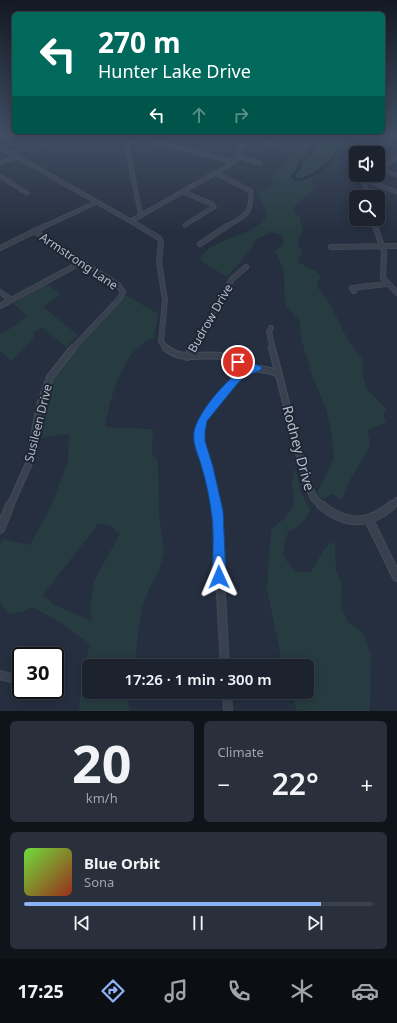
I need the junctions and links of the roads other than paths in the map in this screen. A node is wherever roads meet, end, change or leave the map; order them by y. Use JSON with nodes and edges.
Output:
{"nodes":[{"id":1,"x":36,"y":167,"type":"edge"},
{"id":2,"x":131,"y":167,"type":"edge"},
{"id":3,"x":226,"y":167,"type":"edge"},
{"id":4,"x":385,"y":172,"type":"edge"},
{"id":5,"x":216,"y":173,"type":"junction"},
{"id":6,"x":397,"y":175,"type":"edge"},
{"id":7,"x":0,"y":176,"type":"edge"},
{"id":8,"x":370,"y":182,"type":"edge"},
{"id":9,"x":183,"y":192,"type":"junction"},
{"id":10,"x":397,"y":192,"type":"edge"},
{"id":11,"x":27,"y":193,"type":"dead end"},
{"id":12,"x":96,"y":202,"type":"junction"},
{"id":13,"x":140,"y":216,"type":"junction"},
{"id":14,"x":131,"y":221,"type":"junction"},
{"id":15,"x":185,"y":225,"type":"dead end"},
{"id":16,"x":375,"y":226,"type":"edge"},
{"id":17,"x":34,"y":231,"type":"junction"},
{"id":18,"x":200,"y":244,"type":"dead end"},
{"id":19,"x":382,"y":246,"type":"junction"},
{"id":20,"x":397,"y":246,"type":"edge"},
{"id":21,"x":331,"y":247,"type":"dead end"},
{"id":22,"x":0,"y":248,"type":"edge"},
{"id":23,"x":82,"y":262,"type":"junction"},
{"id":24,"x":246,"y":267,"type":"dead end"},
{"id":25,"x":386,"y":284,"type":"junction"},
{"id":26,"x":354,"y":291,"type":"dead end"},
{"id":27,"x":0,"y":292,"type":"edge"},
{"id":28,"x":123,"y":292,"type":"joint"},
{"id":29,"x":397,"y":293,"type":"edge"},
{"id":30,"x":11,"y":300,"type":"junction"},
{"id":31,"x":0,"y":306,"type":"edge"},
{"id":32,"x":271,"y":328,"type":"dead end"},
{"id":33,"x":188,"y":357,"type":"junction"},
{"id":34,"x":229,"y":358,"type":"junction"},
{"id":35,"x":257,"y":368,"type":"junction"},
{"id":36,"x":278,"y":374,"type":"junction"},
{"id":37,"x":233,"y":382,"type":"junction"},
{"id":38,"x":397,"y":502,"type":"edge"},
{"id":39,"x":369,"y":520,"type":"junction"},
{"id":40,"x":0,"y":528,"type":"edge"},
{"id":41,"x":397,"y":577,"type":"edge"},
{"id":42,"x":225,"y":659,"type":"edge"},
{"id":43,"x":0,"y":675,"type":"edge"},
{"id":44,"x":12,"y":678,"type":"edge"},
{"id":45,"x":227,"y":699,"type":"edge"},
{"id":46,"x":228,"y":711,"type":"edge"}],
"edges":[{"from":1,"to":12,"type":"street"},
{"from":2,"to":13,"type":"street"},
{"from":3,"to":5,"type":"street"},
{"from":4,"to":6,"type":"street"},
{"from":5,"to":9,"type":"street"},
{"from":5,"to":18,"type":"street"},
{"from":7,"to":11,"type":"street"},
{"from":8,"to":10,"type":"street"},
{"from":9,"to":13,"type":"street"},
{"from":9,"to":15,"type":"street"},
{"from":12,"to":14,"type":"street"},
{"from":12,"to":17,"type":"street"},
{"from":13,"to":14,"type":"street"},
{"from":14,"to":33,"type":"street"},
{"from":16,"to":19,"type":"street"},
{"from":17,"to":22,"type":"street"},
{"from":17,"to":23,"type":"street","name":"Armstrong Lane"},
{"from":19,"to":20,"type":"street"},
{"from":19,"to":21,"type":"street"},
{"from":19,"to":25,"type":"street"},
{"from":23,"to":28,"type":"street","name":"Armstrong Lane"},
{"from":23,"to":30,"type":"street"},
{"from":24,"to":33,"type":"street","name":"Budrow Drive"},
{"from":25,"to":26,"type":"street"},
{"from":25,"to":29,"type":"street"},
{"from":27,"to":30,"type":"street"},
{"from":28,"to":40,"type":"street","name":"Susileen Drive"},
{"from":30,"to":31,"type":"street"},
{"from":32,"to":36,"type":"street","name":"Rodney Drive"},
{"from":33,"to":34,"type":"street"},
{"from":34,"to":35,"type":"street"},
{"from":34,"to":37,"type":"street"},
{"from":35,"to":36,"type":"street"},
{"from":35,"to":37,"type":"street"},
{"from":36,"to":39,"type":"street","name":"Rodney Drive"},
{"from":37,"to":42,"type":"street"},
{"from":38,"to":39,"type":"street"},
{"from":39,"to":41,"type":"street"},
{"from":43,"to":44,"type":"street"},
{"from":45,"to":46,"type":"street"}]}
